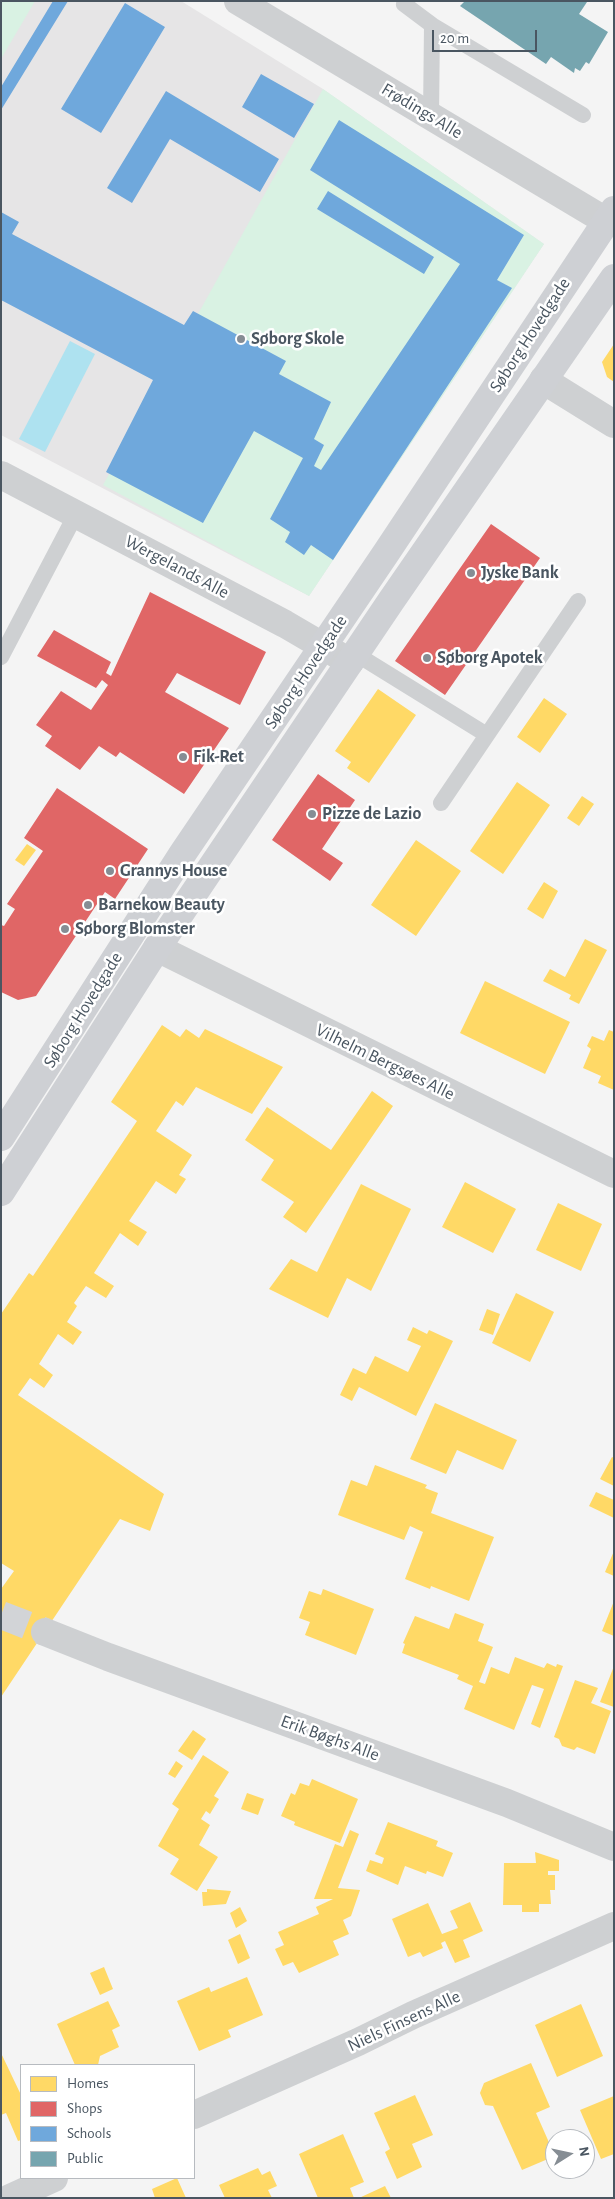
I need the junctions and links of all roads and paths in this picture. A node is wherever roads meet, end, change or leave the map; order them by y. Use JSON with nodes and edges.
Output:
{"nodes":[{"id":1,"x":238,"y":1,"type":"edge"},
{"id":2,"x":405,"y":1,"type":"edge"},
{"id":3,"x":432,"y":24,"type":"junction"},
{"id":4,"x":583,"y":115,"type":"dead end"},
{"id":5,"x":431,"y":116,"type":"junction"},
{"id":6,"x":610,"y":215,"type":"edge"},
{"id":7,"x":614,"y":278,"type":"edge"},
{"id":8,"x":544,"y":380,"type":"junction"},
{"id":9,"x":614,"y":424,"type":"edge"},
{"id":10,"x":1,"y":475,"type":"edge"},
{"id":11,"x":76,"y":514,"type":"junction"},
{"id":12,"x":578,"y":601,"type":"dead end"},
{"id":13,"x":324,"y":645,"type":"junction"},
{"id":14,"x":1,"y":657,"type":"edge"},
{"id":15,"x":353,"y":658,"type":"junction"},
{"id":16,"x":487,"y":735,"type":"junction"},
{"id":17,"x":441,"y":803,"type":"dead end"},
{"id":18,"x":157,"y":948,"type":"junction"},
{"id":19,"x":1,"y":1137,"type":"edge"},
{"id":20,"x":614,"y":1174,"type":"edge"},
{"id":21,"x":1,"y":1192,"type":"edge"},
{"id":22,"x":45,"y":1632,"type":"tunnel mouth"},
{"id":23,"x":614,"y":1847,"type":"edge"},
{"id":24,"x":614,"y":1926,"type":"edge"},
{"id":25,"x":195,"y":2115,"type":"edge"},
{"id":26,"x":52,"y":2179,"type":"edge"},
{"id":27,"x":10,"y":2198,"type":"edge"}],
"edges":[{"from":1,"to":5,"type":"street","name":"Frødings Alle"},
{"from":2,"to":3,"type":"lane"},
{"from":3,"to":4,"type":"lane"},
{"from":3,"to":5,"type":"lane"},
{"from":5,"to":6,"type":"street","name":"Frødings Alle"},
{"from":6,"to":13,"type":"street","name":"Søborg Hovedgade"},
{"from":7,"to":8,"type":"street","name":"Søborg Hovedgade"},
{"from":8,"to":9,"type":"street"},
{"from":8,"to":15,"type":"street","name":"Søborg Hovedgade"},
{"from":10,"to":11,"type":"street","name":"Wergelands Alle"},
{"from":11,"to":13,"type":"street","name":"Wergelands Alle"},
{"from":11,"to":14,"type":"lane"},
{"from":12,"to":16,"type":"lane"},
{"from":13,"to":15,"type":"street","name":"Wergelands Alle"},
{"from":13,"to":19,"type":"street","name":"Søborg Hovedgade"},
{"from":15,"to":16,"type":"lane"},
{"from":15,"to":18,"type":"street","name":"Søborg Hovedgade"},
{"from":16,"to":17,"type":"lane"},
{"from":18,"to":20,"type":"street","name":"Vilhelm Bergsøes Alle"},
{"from":18,"to":21,"type":"street","name":"Søborg Hovedgade"},
{"from":22,"to":23,"type":"street","name":"Erik Bøghs Alle"},
{"from":24,"to":25,"type":"street","name":"Niels Finsens Alle"},
{"from":26,"to":27,"type":"street"}]}
